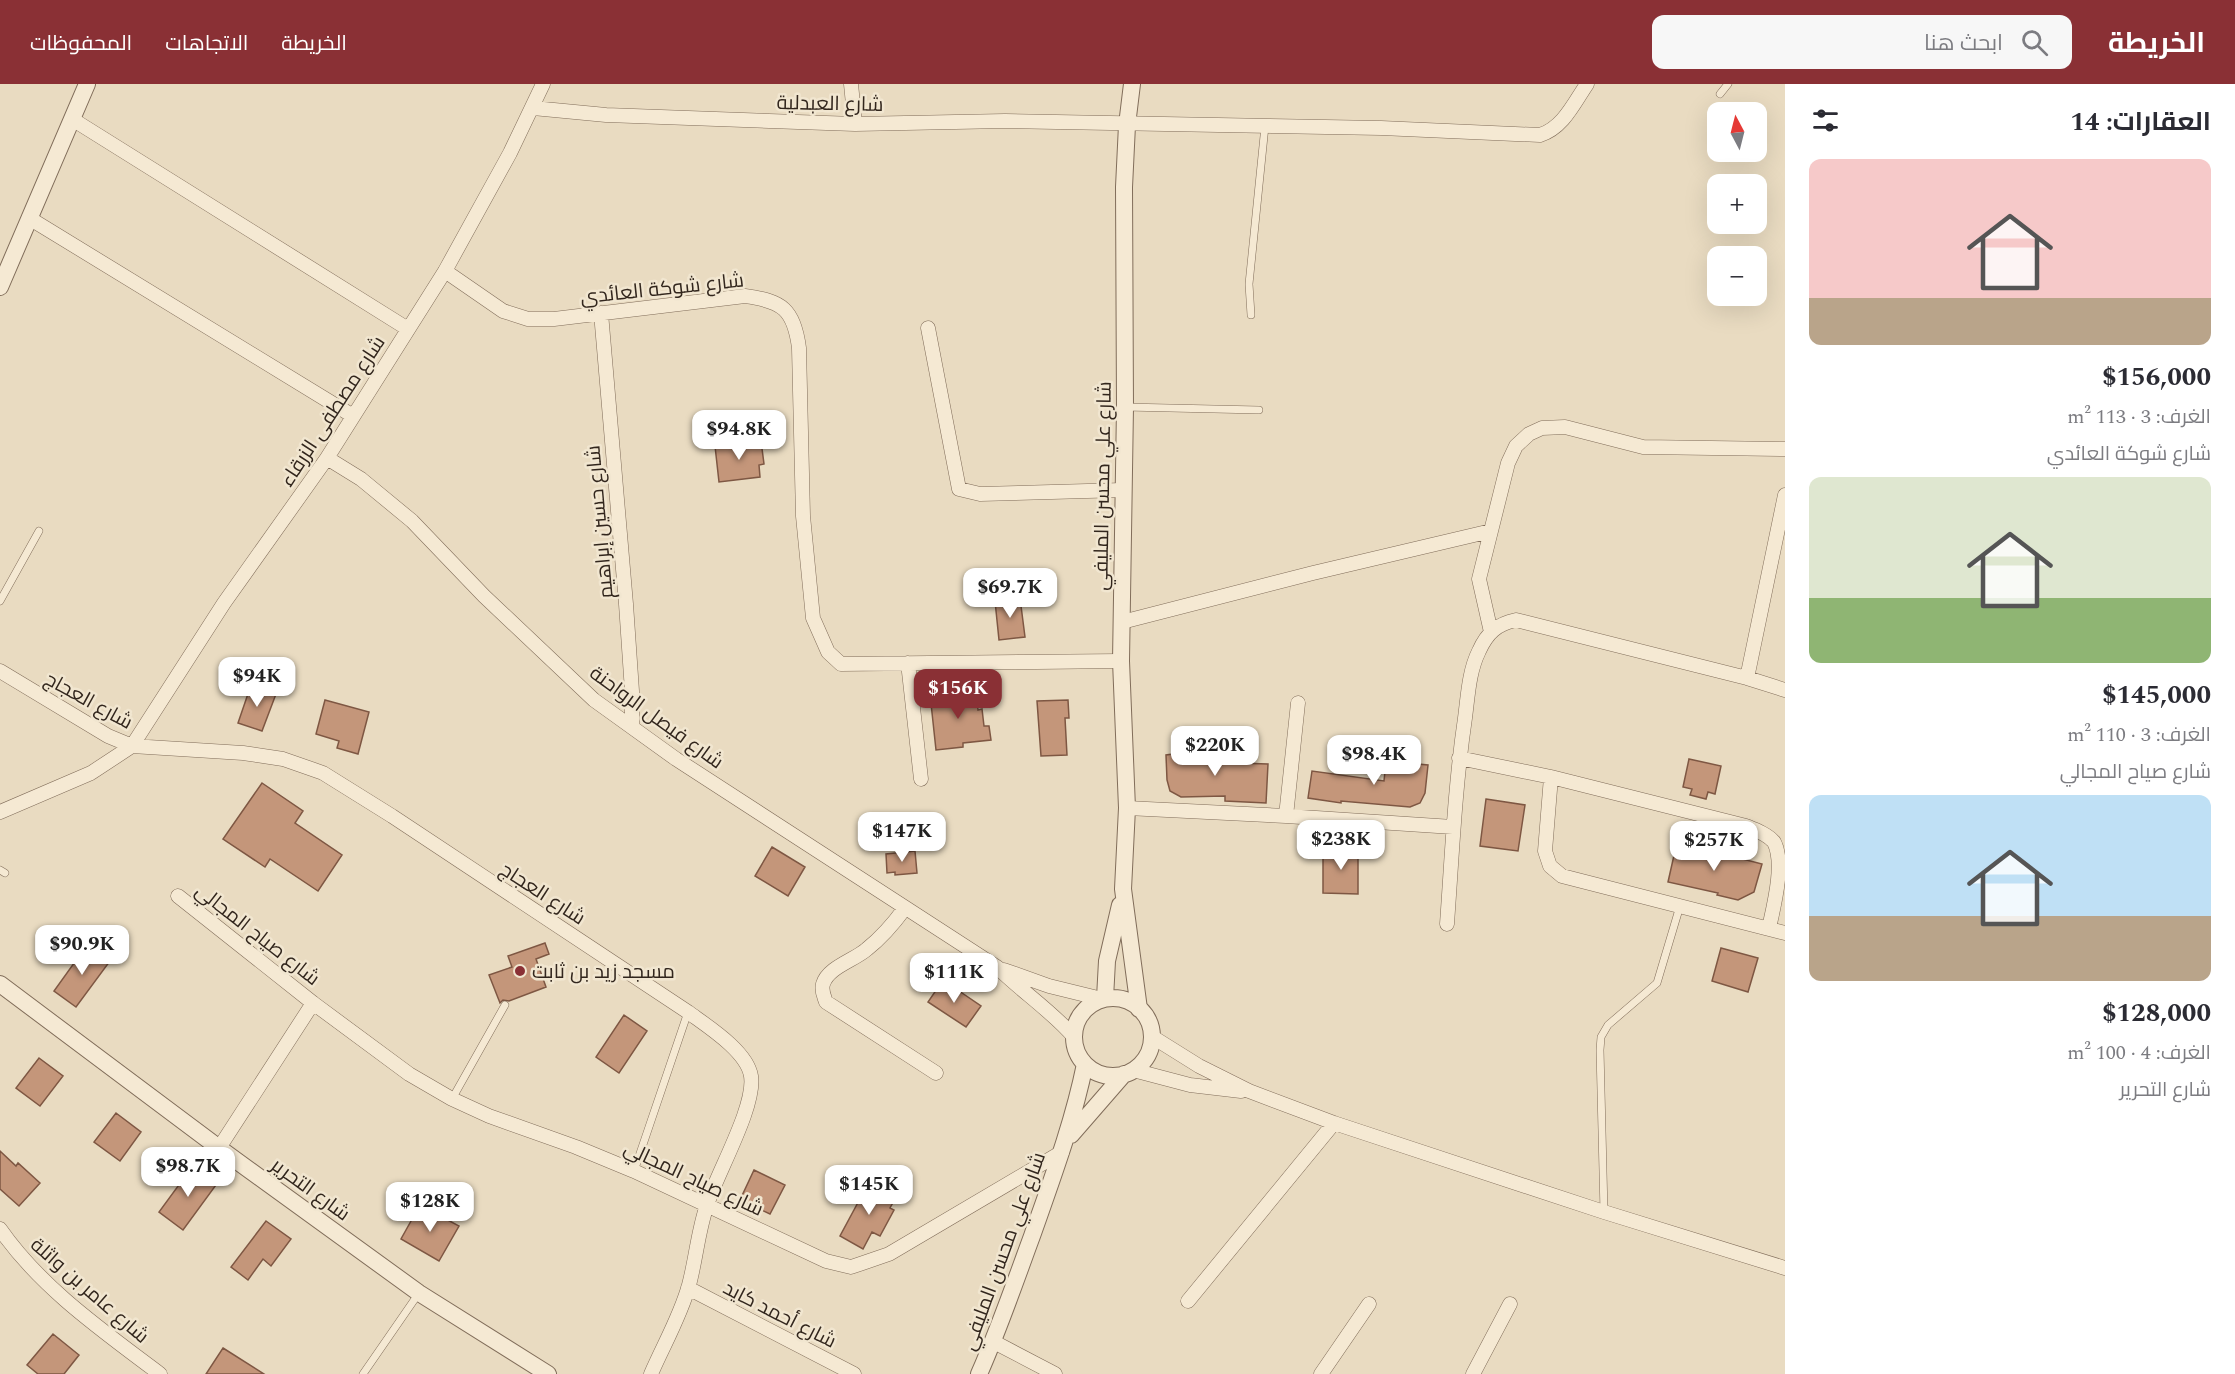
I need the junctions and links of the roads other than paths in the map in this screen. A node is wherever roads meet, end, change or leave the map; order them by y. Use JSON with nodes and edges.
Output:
{"nodes":[{"id":1,"x":87,"y":84,"type":"edge"},
{"id":2,"x":543,"y":84,"type":"edge"},
{"id":3,"x":852,"y":84,"type":"edge"},
{"id":4,"x":1132,"y":84,"type":"edge"},
{"id":5,"x":1587,"y":84,"type":"edge"},
{"id":6,"x":1728,"y":84,"type":"edge"},
{"id":7,"x":1720,"y":94,"type":"dead end"},
{"id":8,"x":532,"y":108,"type":"junction"},
{"id":9,"x":72,"y":120,"type":"junction"},
{"id":10,"x":855,"y":124,"type":"junction"},
{"id":11,"x":1127,"y":124,"type":"junction"},
{"id":12,"x":1265,"y":126,"type":"junction"},
{"id":13,"x":29,"y":218,"type":"junction"},
{"id":14,"x":445,"y":271,"type":"junction"},
{"id":15,"x":0,"y":287,"type":"edge"},
{"id":16,"x":601,"y":313,"type":"junction"},
{"id":17,"x":1251,"y":315,"type":"dead end"},
{"id":18,"x":928,"y":328,"type":"dead end"},
{"id":19,"x":408,"y":329,"type":"junction"},
{"id":20,"x":1125,"y":407,"type":"junction"},
{"id":21,"x":1259,"y":410,"type":"dead end"},
{"id":22,"x":353,"y":416,"type":"junction"},
{"id":23,"x":1785,"y":449,"type":"edge"},
{"id":24,"x":327,"y":458,"type":"junction"},
{"id":25,"x":1124,"y":490,"type":"junction"},
{"id":26,"x":1785,"y":495,"type":"edge"},
{"id":27,"x":39,"y":531,"type":"dead end"},
{"id":28,"x":1491,"y":531,"type":"junction"},
{"id":29,"x":0,"y":601,"type":"edge"},
{"id":30,"x":1122,"y":622,"type":"junction"},
{"id":31,"x":1491,"y":632,"type":"junction"},
{"id":32,"x":1122,"y":661,"type":"junction"},
{"id":33,"x":908,"y":663,"type":"junction"},
{"id":34,"x":0,"y":671,"type":"edge"},
{"id":35,"x":1747,"y":678,"type":"junction"},
{"id":36,"x":1785,"y":690,"type":"edge"},
{"id":37,"x":1298,"y":703,"type":"dead end"},
{"id":38,"x":632,"y":727,"type":"junction"},
{"id":39,"x":132,"y":746,"type":"junction"},
{"id":40,"x":1459,"y":758,"type":"junction"},
{"id":41,"x":1551,"y":777,"type":"junction"},
{"id":42,"x":921,"y":779,"type":"dead end"},
{"id":43,"x":1127,"y":808,"type":"junction"},
{"id":44,"x":0,"y":812,"type":"edge"},
{"id":45,"x":1286,"y":816,"type":"junction"},
{"id":46,"x":1453,"y":827,"type":"junction"},
{"id":47,"x":1123,"y":889,"type":"junction"},
{"id":48,"x":178,"y":896,"type":"dead end"},
{"id":49,"x":1680,"y":905,"type":"junction"},
{"id":50,"x":905,"y":908,"type":"junction"},
{"id":51,"x":1447,"y":924,"type":"dead end"},
{"id":52,"x":1769,"y":928,"type":"junction"},
{"id":53,"x":1785,"y":933,"type":"edge"},
{"id":54,"x":997,"y":967,"type":"junction"},
{"id":55,"x":0,"y":984,"type":"edge"},
{"id":56,"x":1104,"y":999,"type":"junction"},
{"id":57,"x":313,"y":1003,"type":"junction"},
{"id":58,"x":505,"y":1005,"type":"dead end"},
{"id":59,"x":1139,"y":1009,"type":"junction"},
{"id":60,"x":688,"y":1012,"type":"junction"},
{"id":61,"x":1151,"y":1036,"type":"junction"},
{"id":62,"x":1074,"y":1037,"type":"junction"},
{"id":63,"x":1085,"y":1064,"type":"junction"},
{"id":64,"x":1128,"y":1072,"type":"junction"},
{"id":65,"x":936,"y":1073,"type":"dead end"},
{"id":66,"x":1249,"y":1091,"type":"junction"},
{"id":67,"x":452,"y":1099,"type":"junction"},
{"id":68,"x":1334,"y":1123,"type":"junction"},
{"id":69,"x":1063,"y":1147,"type":"junction"},
{"id":70,"x":219,"y":1148,"type":"junction"},
{"id":71,"x":634,"y":1171,"type":"junction"},
{"id":72,"x":707,"y":1205,"type":"junction"},
{"id":73,"x":1604,"y":1212,"type":"junction"},
{"id":74,"x":0,"y":1229,"type":"edge"},
{"id":75,"x":1785,"y":1268,"type":"edge"},
{"id":76,"x":688,"y":1288,"type":"junction"},
{"id":77,"x":419,"y":1293,"type":"junction"},
{"id":78,"x":1188,"y":1301,"type":"dead end"},
{"id":79,"x":1368,"y":1304,"type":"dead end"},
{"id":80,"x":1510,"y":1304,"type":"dead end"},
{"id":81,"x":994,"y":1342,"type":"junction"},
{"id":82,"x":160,"y":1374,"type":"edge"},
{"id":83,"x":363,"y":1374,"type":"edge"},
{"id":84,"x":548,"y":1374,"type":"edge"},
{"id":85,"x":651,"y":1374,"type":"edge"},
{"id":86,"x":854,"y":1374,"type":"edge"},
{"id":87,"x":979,"y":1374,"type":"edge"},
{"id":88,"x":1055,"y":1374,"type":"edge"},
{"id":89,"x":1321,"y":1374,"type":"edge"},
{"id":90,"x":1473,"y":1374,"type":"edge"}],
"edges":[{"from":1,"to":9,"type":"street"},
{"from":2,"to":8,"type":"street","name":"شارع مصطفى الزرقاء"},
{"from":3,"to":10,"type":"street"},
{"from":4,"to":11,"type":"street","name":"شارع علي محسن المليفي"},
{"from":5,"to":12,"type":"street","name":"شارع العبدلية"},
{"from":6,"to":7,"type":"lane"},
{"from":8,"to":10,"type":"street","name":"شارع العبدلية"},
{"from":8,"to":14,"type":"street","name":"شارع مصطفى الزرقاء"},
{"from":9,"to":13,"type":"street"},
{"from":9,"to":19,"type":"street"},
{"from":10,"to":11,"type":"street","name":"شارع العبدلية"},
{"from":11,"to":12,"type":"street","name":"شارع العبدلية"},
{"from":11,"to":20,"type":"street","name":"شارع علي محسن المليفي"},
{"from":12,"to":17,"type":"lane"},
{"from":13,"to":15,"type":"street"},
{"from":13,"to":22,"type":"street"},
{"from":14,"to":16,"type":"street","name":"شارع شوكة العائدي"},
{"from":14,"to":19,"type":"street","name":"شارع مصطفى الزرقاء"},
{"from":16,"to":33,"type":"street","name":"شارع شوكة العائدي"},
{"from":16,"to":38,"type":"street","name":"شارع حسين إبراهيم"},
{"from":18,"to":25,"type":"street"},
{"from":19,"to":22,"type":"street","name":"شارع مصطفى الزرقاء"},
{"from":20,"to":21,"type":"lane"},
{"from":20,"to":25,"type":"street","name":"شارع علي محسن المليفي"},
{"from":22,"to":24,"type":"street","name":"شارع مصطفى الزرقاء"},
{"from":23,"to":28,"type":"street"},
{"from":24,"to":38,"type":"street","name":"شارع فيصل الرواحنة"},
{"from":24,"to":39,"type":"street","name":"شارع مصطفى الزرقاء"},
{"from":25,"to":30,"type":"street","name":"شارع علي محسن المليفي"},
{"from":26,"to":35,"type":"street"},
{"from":27,"to":29,"type":"lane"},
{"from":28,"to":30,"type":"street"},
{"from":28,"to":31,"type":"street"},
{"from":30,"to":32,"type":"street","name":"شارع علي محسن المليفي"},
{"from":31,"to":35,"type":"street"},
{"from":31,"to":40,"type":"street"},
{"from":32,"to":33,"type":"street","name":"شارع شوكة العائدي"},
{"from":32,"to":43,"type":"street","name":"شارع علي محسن المليفي"},
{"from":33,"to":42,"type":"street"},
{"from":34,"to":39,"type":"street","name":"شارع العجاج"},
{"from":35,"to":36,"type":"street"},
{"from":37,"to":45,"type":"street"},
{"from":38,"to":50,"type":"street","name":"شارع فيصل الرواحنة"},
{"from":39,"to":44,"type":"street"},
{"from":39,"to":60,"type":"street","name":"شارع العجاج"},
{"from":40,"to":41,"type":"street"},
{"from":40,"to":46,"type":"street"},
{"from":41,"to":49,"type":"street"},
{"from":41,"to":52,"type":"street"},
{"from":43,"to":45,"type":"street"},
{"from":43,"to":47,"type":"street","name":"شارع علي محسن المليفي"},
{"from":45,"to":46,"type":"street"},
{"from":46,"to":51,"type":"street"},
{"from":47,"to":56,"type":"street","name":"شارع علي محسن المليفي"},
{"from":47,"to":59,"type":"street","name":"شارع علي محسن المليفي"},
{"from":48,"to":57,"type":"street","name":"شارع صياح المجالي"},
{"from":49,"to":52,"type":"street"},
{"from":49,"to":73,"type":"lane"},
{"from":50,"to":54,"type":"street","name":"شارع فيصل الرواحنة"},
{"from":50,"to":65,"type":"street"},
{"from":52,"to":53,"type":"street"},
{"from":54,"to":56,"type":"street","name":"شارع فيصل الرواحنة"},
{"from":54,"to":62,"type":"street","name":"شارع فيصل الرواحنة"},
{"from":55,"to":70,"type":"street","name":"شارع التحرير"},
{"from":56,"to":59,"type":"street"},
{"from":56,"to":62,"type":"street"},
{"from":57,"to":67,"type":"street","name":"شارع صياح المجالي"},
{"from":57,"to":70,"type":"street","name":"شارع صياح المجالي"},
{"from":58,"to":67,"type":"lane"},
{"from":59,"to":61,"type":"street"},
{"from":60,"to":71,"type":"lane"},
{"from":60,"to":72,"type":"street","name":"شارع العجاج"},
{"from":61,"to":64,"type":"street"},
{"from":61,"to":66,"type":"street"},
{"from":62,"to":63,"type":"street"},
{"from":63,"to":64,"type":"street"},
{"from":63,"to":69,"type":"street","name":"شارع علي محسن المليفي"},
{"from":64,"to":66,"type":"street"},
{"from":64,"to":69,"type":"street","name":"شارع علي محسن المليفي"},
{"from":66,"to":68,"type":"street"},
{"from":67,"to":71,"type":"street","name":"شارع صياح المجالي"},
{"from":68,"to":73,"type":"street"},
{"from":68,"to":78,"type":"street"},
{"from":69,"to":72,"type":"street","name":"شارع صياح المجالي"},
{"from":69,"to":81,"type":"street","name":"شارع علي محسن المليفي"},
{"from":70,"to":77,"type":"street","name":"شارع التحرير"},
{"from":71,"to":72,"type":"street","name":"شارع صياح المجالي"},
{"from":72,"to":76,"type":"street","name":"شارع العجاج"},
{"from":73,"to":75,"type":"street"},
{"from":74,"to":82,"type":"street","name":"شارع عامر بن واثلة"},
{"from":76,"to":85,"type":"street","name":"شارع العجاج"},
{"from":76,"to":86,"type":"street","name":"شارع أحمد كايد"},
{"from":77,"to":83,"type":"lane"},
{"from":77,"to":84,"type":"street","name":"شارع التحرير"},
{"from":79,"to":89,"type":"street"},
{"from":80,"to":90,"type":"street"},
{"from":81,"to":87,"type":"street","name":"شارع علي محسن المليفي"},
{"from":81,"to":88,"type":"street"}]}
